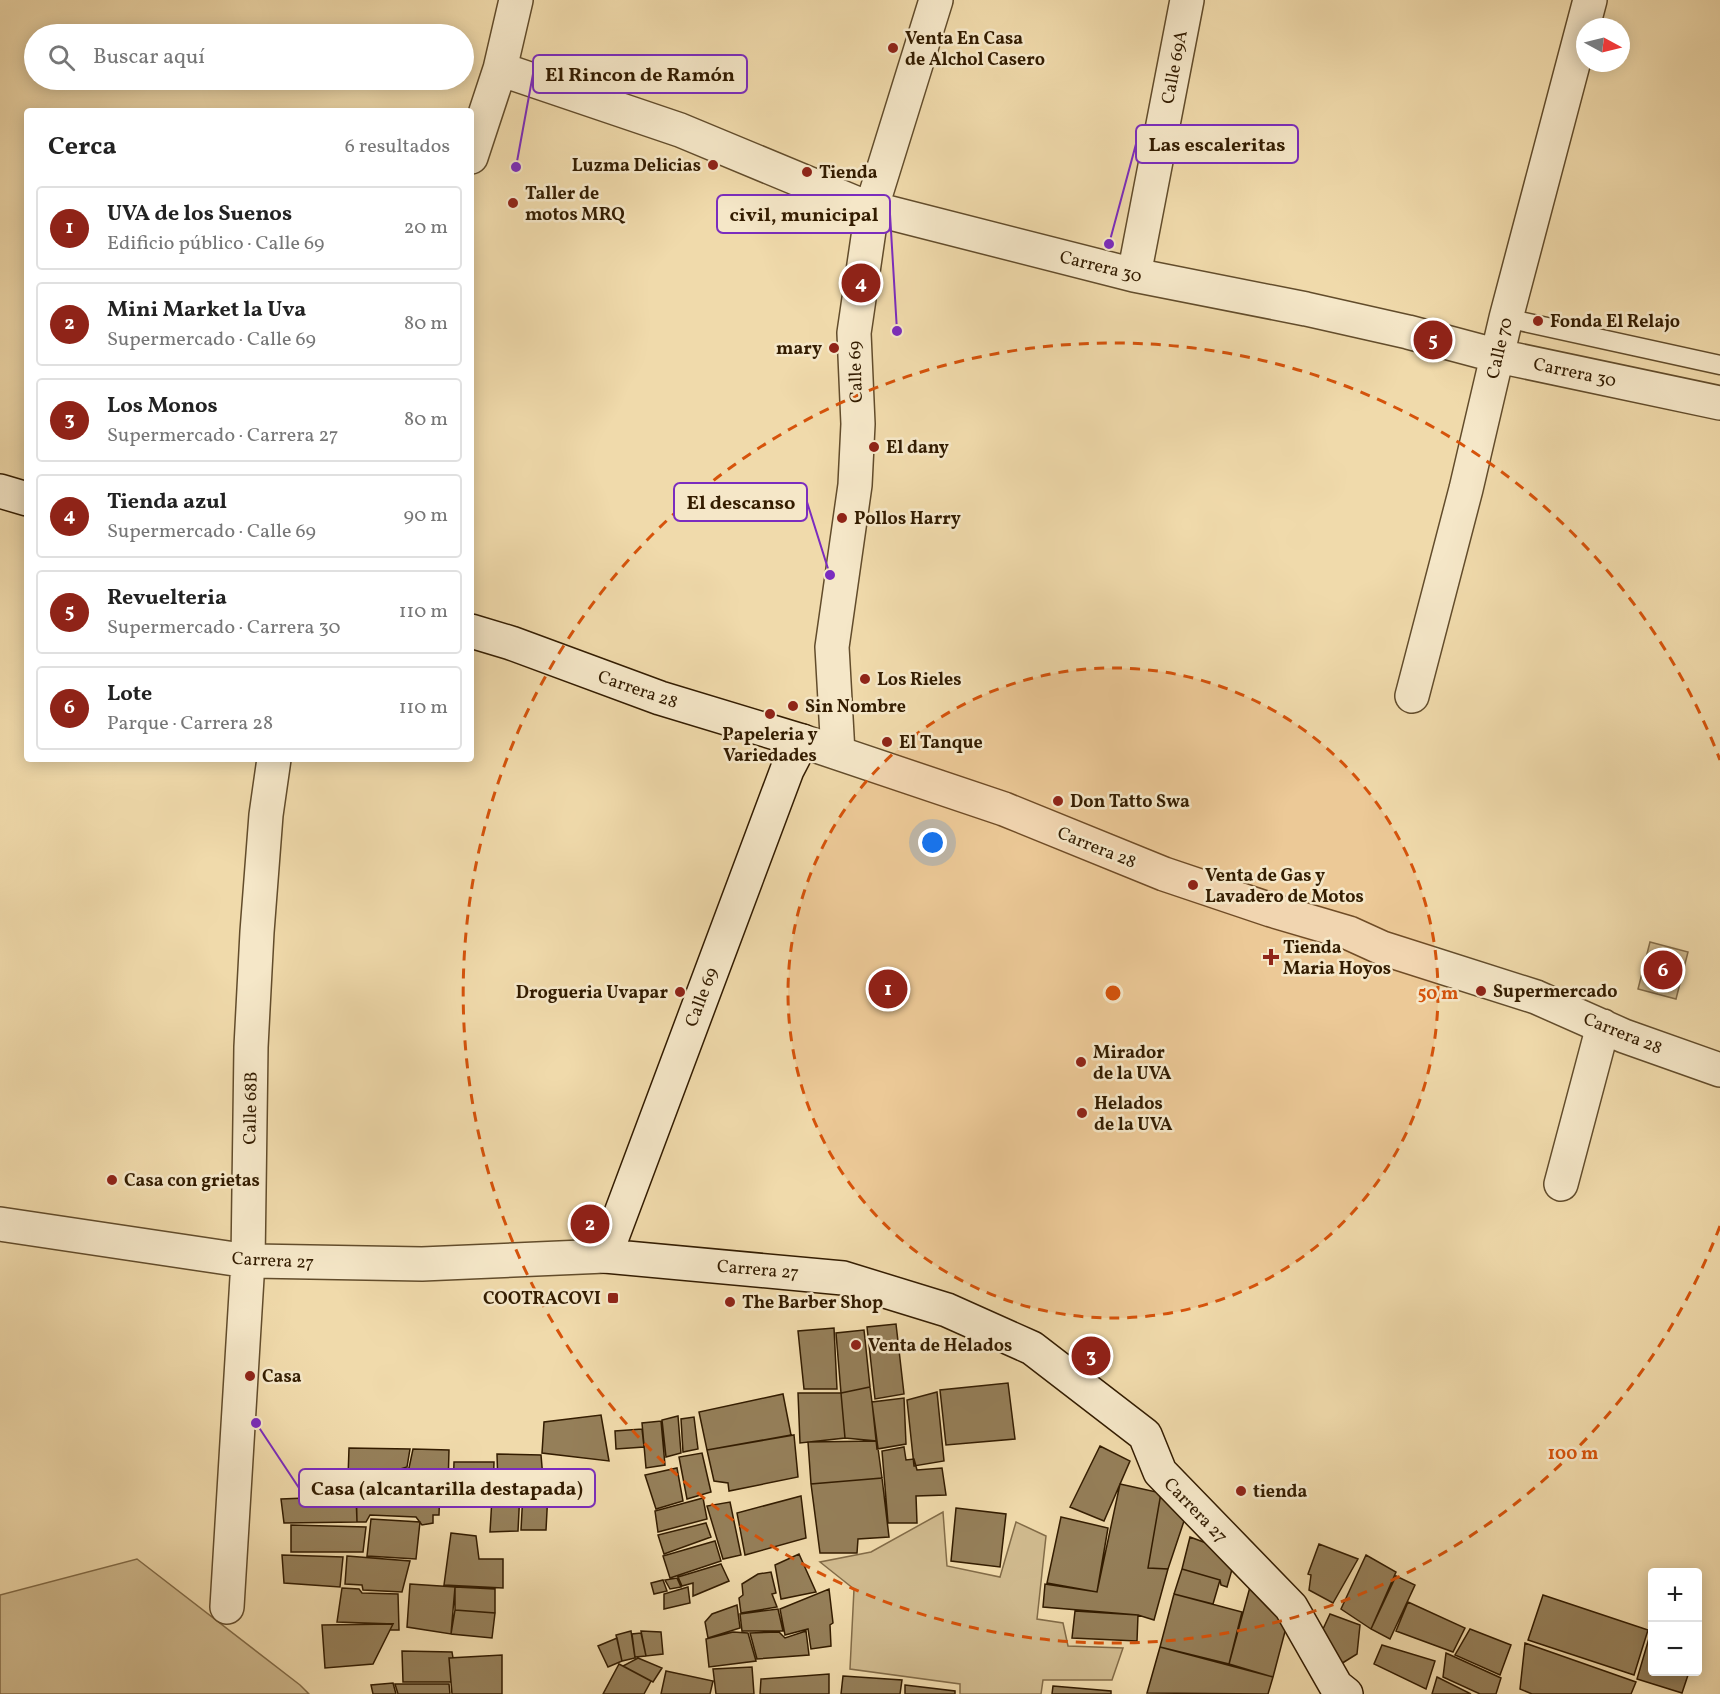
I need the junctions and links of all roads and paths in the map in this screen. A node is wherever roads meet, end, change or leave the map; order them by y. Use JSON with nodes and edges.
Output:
{"nodes":[{"id":1,"x":516,"y":0,"type":"edge"},
{"id":2,"x":936,"y":0,"type":"edge"},
{"id":3,"x":1187,"y":0,"type":"edge"},
{"id":4,"x":1590,"y":0,"type":"edge"},
{"id":5,"x":500,"y":69,"type":"junction"},
{"id":6,"x":474,"y":148,"type":"edge"},
{"id":7,"x":873,"y":208,"type":"junction"},
{"id":8,"x":1134,"y":275,"type":"junction"},
{"id":9,"x":1506,"y":318,"type":"junction"},
{"id":10,"x":1498,"y":356,"type":"junction"},
{"id":11,"x":1720,"y":365,"type":"edge"},
{"id":12,"x":1720,"y":403,"type":"edge"},
{"id":13,"x":0,"y":491,"type":"edge"},
{"id":14,"x":24,"y":498,"type":"edge"},
{"id":15,"x":474,"y":632,"type":"edge"},
{"id":16,"x":1412,"y":696,"type":"dead end"},
{"id":17,"x":802,"y":741,"type":"junction"},
{"id":18,"x":838,"y":753,"type":"junction"},
{"id":19,"x":274,"y":762,"type":"edge"},
{"id":20,"x":1603,"y":1026,"type":"junction"},
{"id":21,"x":1720,"y":1070,"type":"edge"},
{"id":22,"x":1561,"y":1184,"type":"dead end"},
{"id":23,"x":0,"y":1224,"type":"edge"},
{"id":24,"x":605,"y":1256,"type":"junction"},
{"id":25,"x":248,"y":1262,"type":"junction"},
{"id":26,"x":227,"y":1607,"type":"dead end"},
{"id":27,"x":1346,"y":1694,"type":"edge"}],
"edges":[{"from":1,"to":5,"type":"street"},
{"from":2,"to":7,"type":"street","name":"Calle 69"},
{"from":3,"to":8,"type":"street","name":"Calle 69A"},
{"from":4,"to":9,"type":"street","name":"Calle 70"},
{"from":5,"to":6,"type":"street"},
{"from":5,"to":7,"type":"street","name":"Carrera 30"},
{"from":7,"to":8,"type":"street","name":"Carrera 30"},
{"from":7,"to":18,"type":"street","name":"Calle 69"},
{"from":8,"to":10,"type":"street","name":"Carrera 30"},
{"from":9,"to":10,"type":"street","name":"Calle 70"},
{"from":9,"to":11,"type":"lane"},
{"from":10,"to":12,"type":"street","name":"Carrera 30"},
{"from":10,"to":16,"type":"street","name":"Calle 70"},
{"from":13,"to":14,"type":"street"},
{"from":15,"to":17,"type":"street","name":"Carrera 28"},
{"from":17,"to":18,"type":"street","name":"Carrera 28"},
{"from":17,"to":24,"type":"street","name":"Calle 69"},
{"from":18,"to":20,"type":"street","name":"Carrera 28"},
{"from":19,"to":25,"type":"street","name":"Calle 68B"},
{"from":20,"to":21,"type":"street","name":"Carrera 28"},
{"from":20,"to":22,"type":"street"},
{"from":23,"to":25,"type":"street","name":"Carrera 27"},
{"from":24,"to":25,"type":"street","name":"Carrera 27"},
{"from":24,"to":27,"type":"street","name":"Carrera 27"},
{"from":25,"to":26,"type":"street","name":"Calle 68B"}]}
